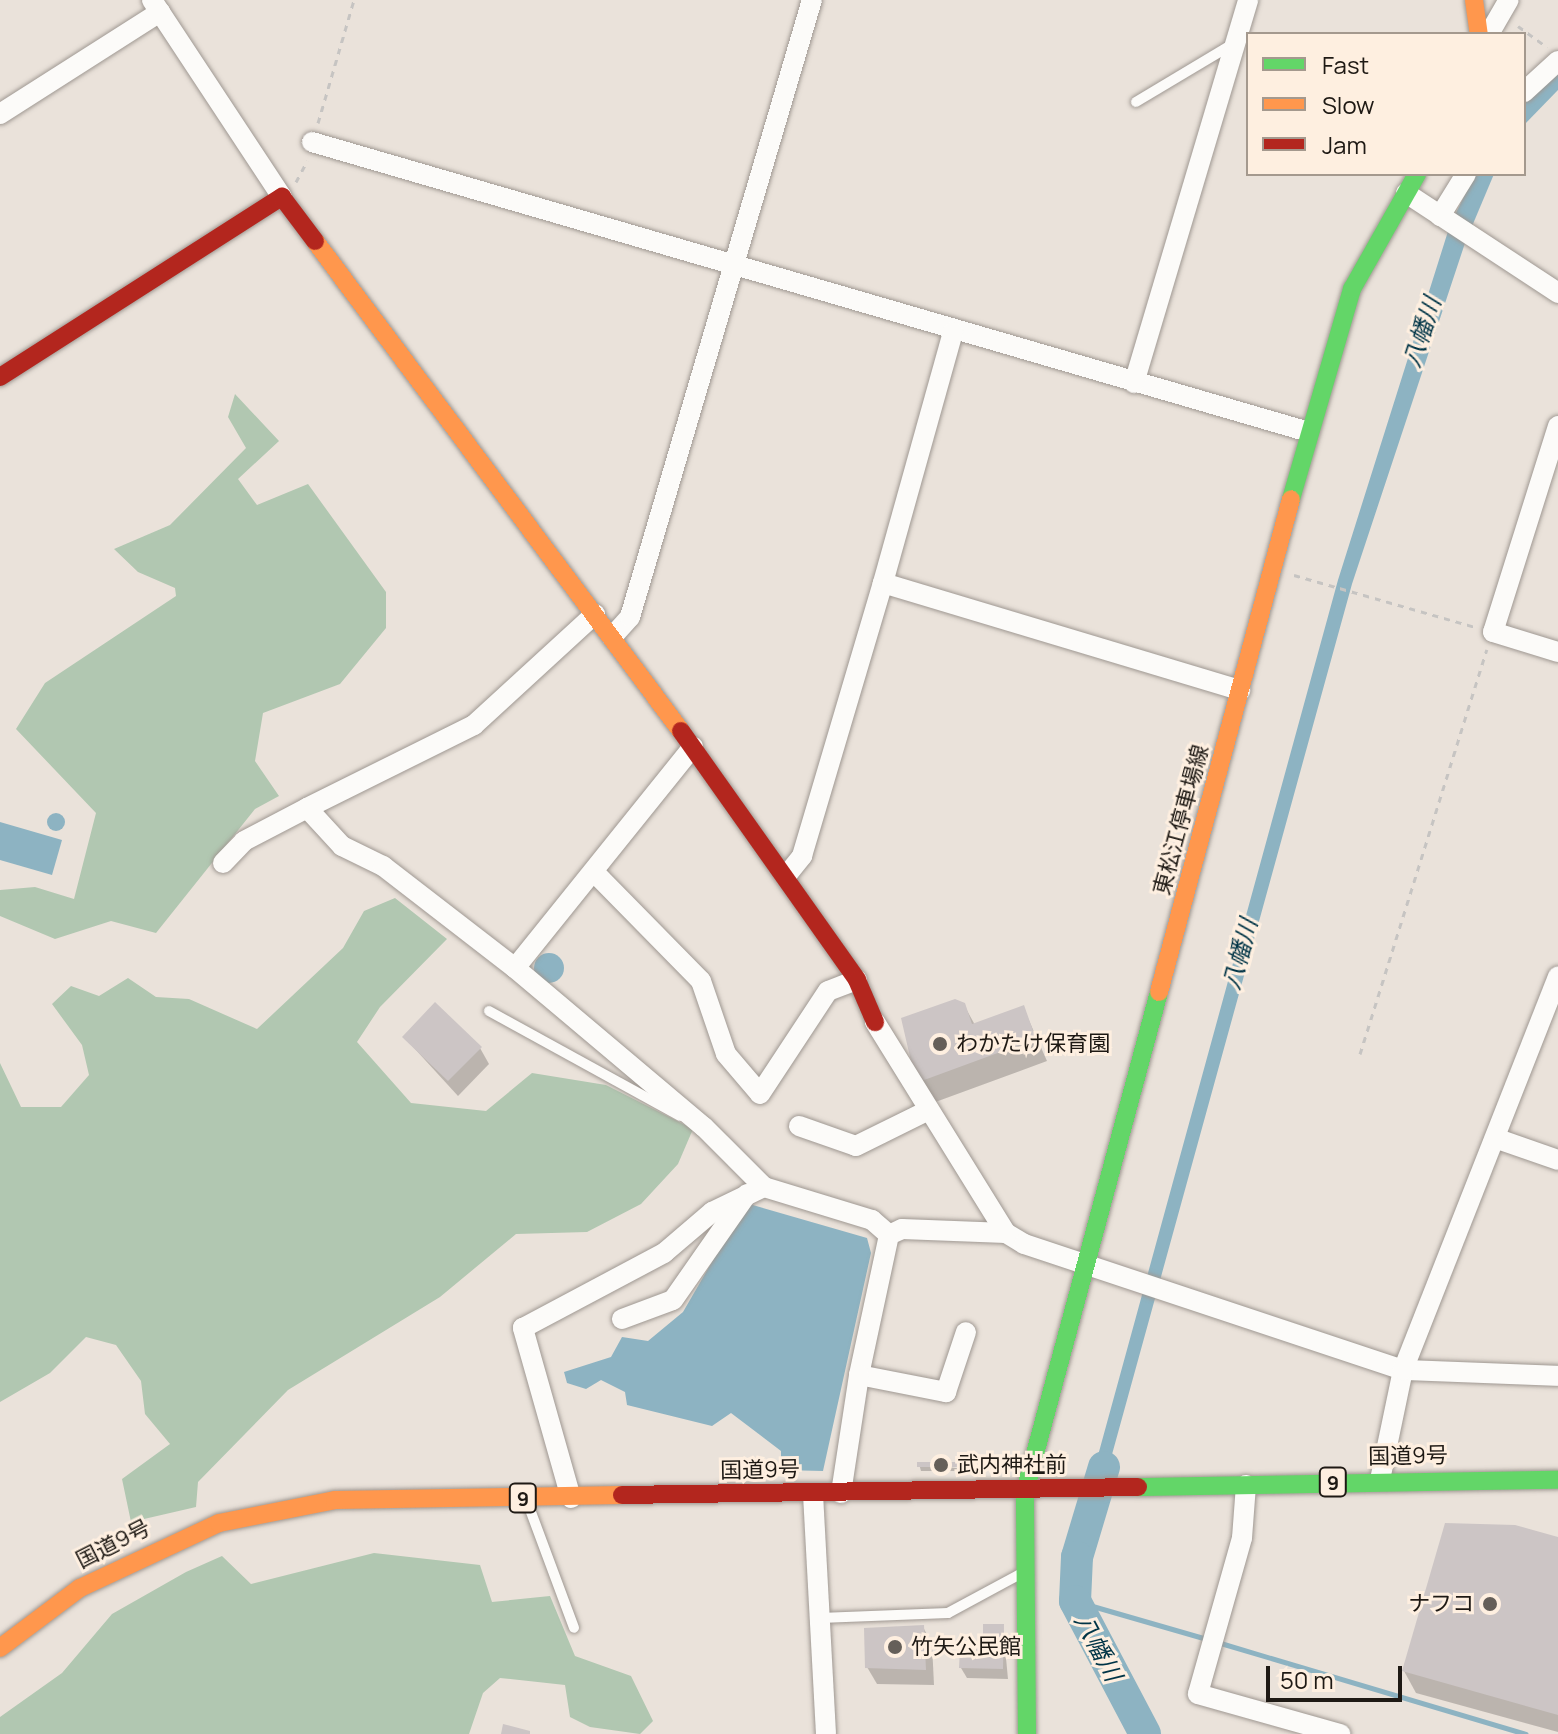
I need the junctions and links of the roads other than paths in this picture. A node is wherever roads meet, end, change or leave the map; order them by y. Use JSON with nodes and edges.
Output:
{"nodes":[{"id":1,"x":812,"y":0,"type":"edge"},
{"id":2,"x":1248,"y":0,"type":"edge"},
{"id":3,"x":1474,"y":0,"type":"edge"},
{"id":4,"x":156,"y":6,"type":"edge"},
{"id":5,"x":1506,"y":7,"type":"edge"},
{"id":6,"x":1479,"y":32,"type":"edge"},
{"id":7,"x":1490,"y":32,"type":"edge"},
{"id":8,"x":1235,"y":45,"type":"junction"},
{"id":9,"x":1558,"y":58,"type":"edge"},
{"id":10,"x":1526,"y":90,"type":"edge"},
{"id":11,"x":1136,"y":102,"type":"dead end"},
{"id":12,"x":0,"y":114,"type":"edge"},
{"id":13,"x":312,"y":142,"type":"road end"},
{"id":14,"x":1416,"y":176,"type":"edge"},
{"id":15,"x":1465,"y":176,"type":"edge"},
{"id":16,"x":1406,"y":193,"type":"junction"},
{"id":17,"x":282,"y":197,"type":"junction"},
{"id":18,"x":1445,"y":219,"type":"junction"},
{"id":19,"x":734,"y":267,"type":"junction"},
{"id":20,"x":1558,"y":293,"type":"edge"},
{"id":21,"x":953,"y":332,"type":"junction"},
{"id":22,"x":0,"y":377,"type":"edge"},
{"id":23,"x":1134,"y":383,"type":"junction"},
{"id":24,"x":1558,"y":426,"type":"edge"},
{"id":25,"x":1309,"y":432,"type":"junction"},
{"id":26,"x":883,"y":583,"type":"junction"},
{"id":27,"x":595,"y":614,"type":"junction"},
{"id":28,"x":612,"y":637,"type":"junction"},
{"id":29,"x":1558,"y":652,"type":"edge"},
{"id":30,"x":1240,"y":690,"type":"junction"},
{"id":31,"x":693,"y":747,"type":"junction"},
{"id":32,"x":307,"y":808,"type":"junction"},
{"id":33,"x":223,"y":863,"type":"dead end"},
{"id":34,"x":595,"y":873,"type":"junction"},
{"id":35,"x":786,"y":876,"type":"junction"},
{"id":36,"x":515,"y":968,"type":"junction"},
{"id":37,"x":1558,"y":976,"type":"edge"},
{"id":38,"x":857,"y":980,"type":"junction"},
{"id":39,"x":489,"y":1011,"type":"dead end"},
{"id":40,"x":875,"y":1022,"type":"joint"},
{"id":41,"x":929,"y":1110,"type":"junction"},
{"id":42,"x":799,"y":1126,"type":"dead end"},
{"id":43,"x":704,"y":1127,"type":"junction"},
{"id":44,"x":1495,"y":1138,"type":"junction"},
{"id":45,"x":1558,"y":1160,"type":"edge"},
{"id":46,"x":756,"y":1190,"type":"junction"},
{"id":47,"x":1006,"y":1233,"type":"junction"},
{"id":48,"x":889,"y":1235,"type":"junction"},
{"id":49,"x":1089,"y":1265,"type":"junction"},
{"id":50,"x":622,"y":1319,"type":"dead end"},
{"id":51,"x":966,"y":1332,"type":"dead end"},
{"id":52,"x":1403,"y":1370,"type":"junction"},
{"id":53,"x":859,"y":1375,"type":"junction"},
{"id":54,"x":1558,"y":1376,"type":"edge"},
{"id":55,"x":1380,"y":1480,"type":"junction"},
{"id":56,"x":1558,"y":1480,"type":"edge"},
{"id":57,"x":1246,"y":1485,"type":"junction"},
{"id":58,"x":1025,"y":1491,"type":"junction"},
{"id":59,"x":841,"y":1493,"type":"junction"},
{"id":60,"x":813,"y":1494,"type":"junction"},
{"id":61,"x":526,"y":1498,"type":"junction"},
{"id":62,"x":571,"y":1498,"type":"junction"},
{"id":63,"x":1024,"y":1573,"type":"junction"},
{"id":64,"x":820,"y":1618,"type":"junction"},
{"id":65,"x":574,"y":1628,"type":"dead end"},
{"id":66,"x":0,"y":1648,"type":"edge"},
{"id":67,"x":826,"y":1734,"type":"edge"},
{"id":68,"x":1027,"y":1734,"type":"edge"},
{"id":69,"x":1340,"y":1734,"type":"edge"}],
"edges":[{"from":1,"to":19,"type":"street"},
{"from":2,"to":8,"type":"street"},
{"from":3,"to":6,"type":"main road"},
{"from":4,"to":12,"type":"street"},
{"from":4,"to":17,"type":"street"},
{"from":5,"to":7,"type":"street"},
{"from":8,"to":11,"type":"lane"},
{"from":8,"to":23,"type":"street"},
{"from":9,"to":10,"type":"street"},
{"from":13,"to":19,"type":"street"},
{"from":14,"to":16,"type":"main road","name":"東松江停車場線"},
{"from":15,"to":18,"type":"street"},
{"from":16,"to":18,"type":"street"},
{"from":16,"to":25,"type":"main road","name":"東松江停車場線"},
{"from":17,"to":22,"type":"main road"},
{"from":17,"to":27,"type":"main road"},
{"from":18,"to":20,"type":"street"},
{"from":19,"to":21,"type":"street"},
{"from":19,"to":28,"type":"street"},
{"from":21,"to":23,"type":"street"},
{"from":21,"to":26,"type":"street"},
{"from":23,"to":25,"type":"street"},
{"from":24,"to":29,"type":"street"},
{"from":25,"to":30,"type":"main road","name":"東松江停車場線"},
{"from":26,"to":30,"type":"street"},
{"from":26,"to":35,"type":"street"},
{"from":27,"to":28,"type":"main road"},
{"from":27,"to":32,"type":"street"},
{"from":28,"to":31,"type":"main road"},
{"from":30,"to":49,"type":"main road","name":"東松江停車場線"},
{"from":31,"to":34,"type":"street"},
{"from":31,"to":35,"type":"main road"},
{"from":32,"to":33,"type":"street"},
{"from":32,"to":36,"type":"street"},
{"from":34,"to":36,"type":"street"},
{"from":34,"to":38,"type":"street"},
{"from":35,"to":38,"type":"main road"},
{"from":36,"to":43,"type":"street"},
{"from":37,"to":44,"type":"street"},
{"from":38,"to":40,"type":"main road"},
{"from":39,"to":43,"type":"lane"},
{"from":40,"to":41,"type":"street"},
{"from":41,"to":42,"type":"street"},
{"from":41,"to":47,"type":"street"},
{"from":43,"to":46,"type":"street"},
{"from":44,"to":45,"type":"street"},
{"from":44,"to":52,"type":"street"},
{"from":46,"to":48,"type":"street"},
{"from":46,"to":50,"type":"street"},
{"from":46,"to":62,"type":"street"},
{"from":47,"to":48,"type":"street"},
{"from":47,"to":49,"type":"street"},
{"from":48,"to":53,"type":"street"},
{"from":49,"to":52,"type":"street"},
{"from":49,"to":58,"type":"main road","name":"東松江停車場線"},
{"from":51,"to":53,"type":"street"},
{"from":52,"to":54,"type":"street"},
{"from":52,"to":55,"type":"street"},
{"from":53,"to":59,"type":"street"},
{"from":55,"to":56,"type":"main road","name":"国道9号","number":"9"},
{"from":55,"to":57,"type":"main road","name":"国道9号","number":"9"},
{"from":57,"to":58,"type":"main road","name":"国道9号","number":"9"},
{"from":57,"to":69,"type":"street"},
{"from":58,"to":59,"type":"main road","name":"国道9号","number":"9"},
{"from":58,"to":63,"type":"main road","name":"東松江停車場線"},
{"from":59,"to":60,"type":"main road","name":"国道9号","number":"9"},
{"from":60,"to":62,"type":"main road","name":"国道9号","number":"9"},
{"from":60,"to":64,"type":"street"},
{"from":61,"to":62,"type":"main road","name":"国道9号","number":"9"},
{"from":61,"to":65,"type":"lane"},
{"from":61,"to":66,"type":"main road","name":"国道9号","number":"9"},
{"from":63,"to":64,"type":"lane"},
{"from":63,"to":68,"type":"main road","name":"東松江停車場線"},
{"from":64,"to":67,"type":"street"}]}
